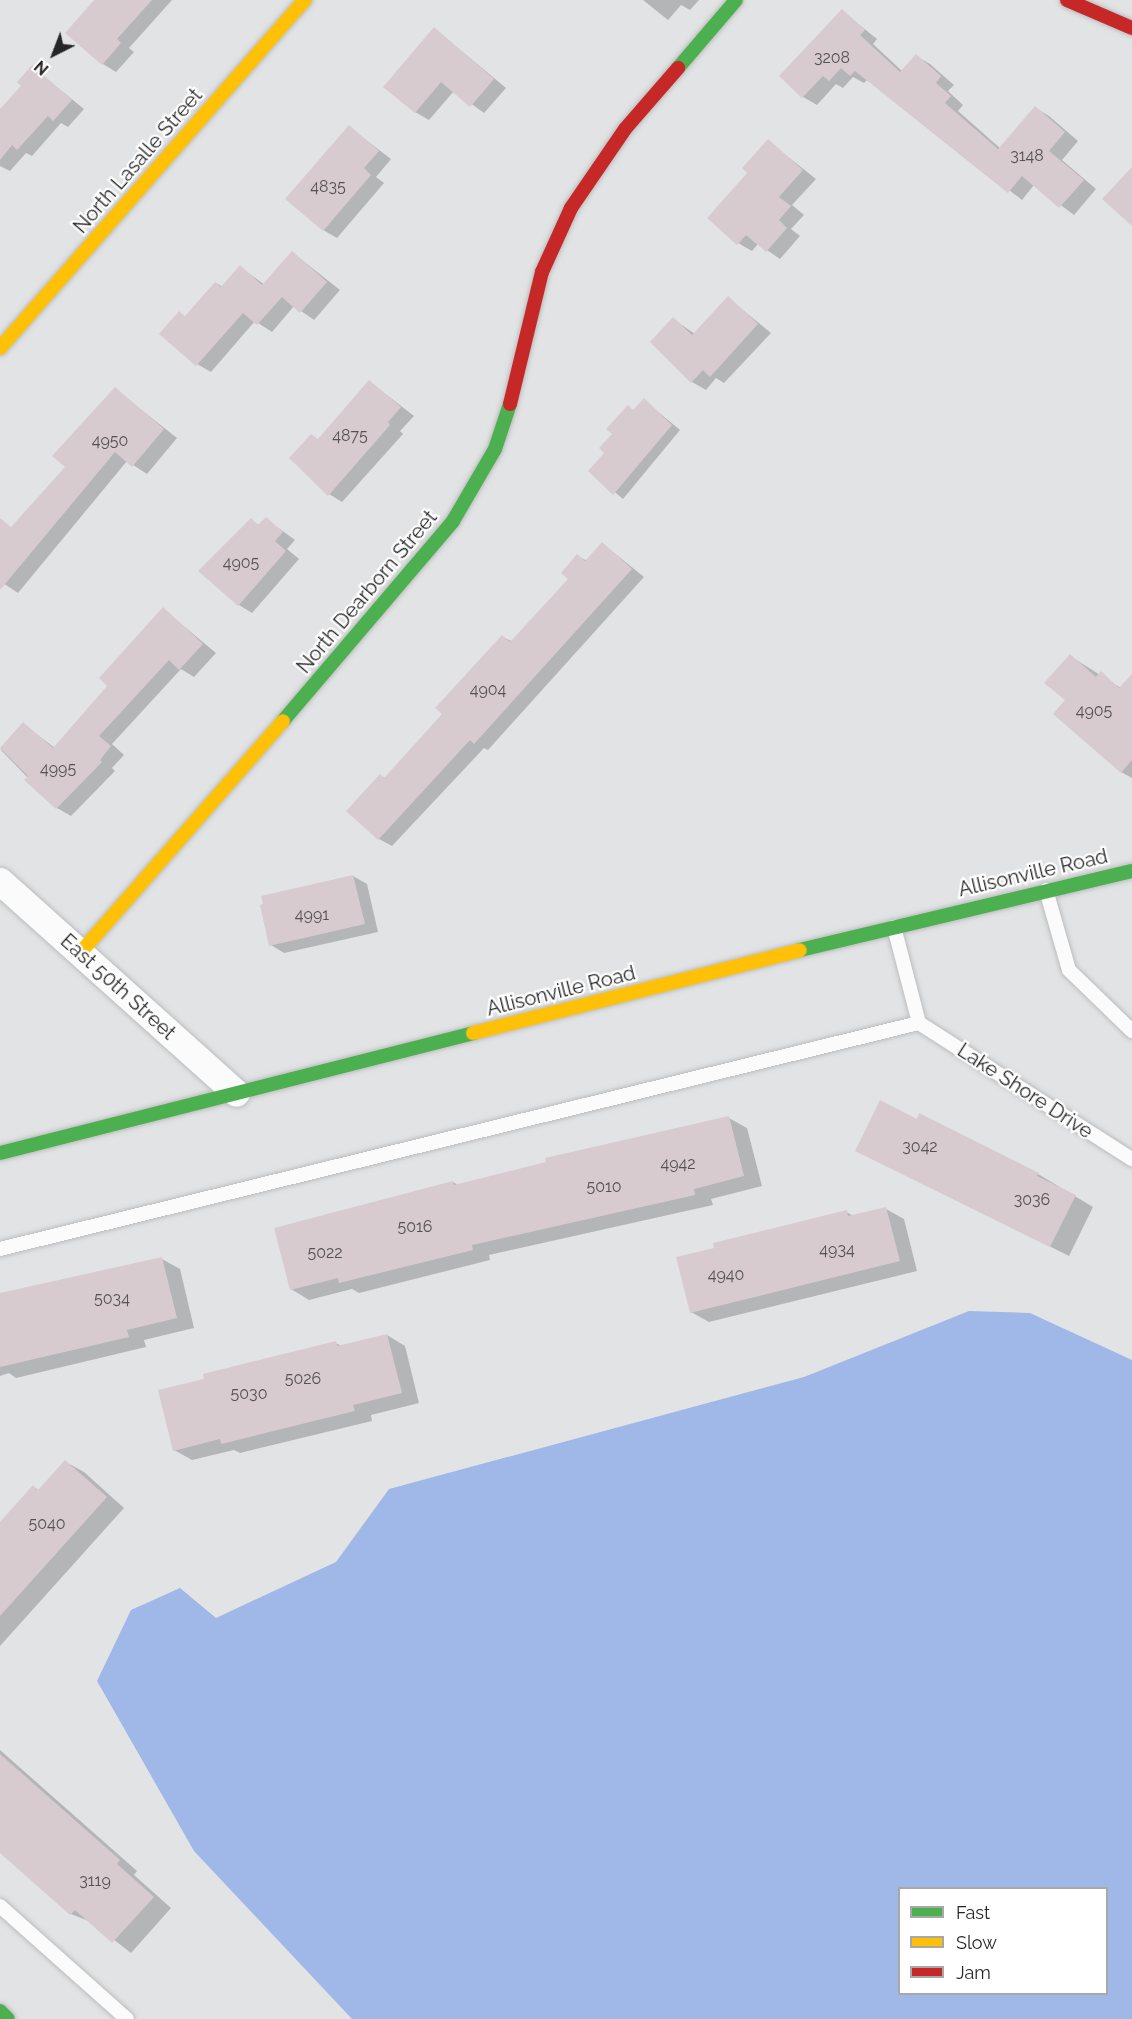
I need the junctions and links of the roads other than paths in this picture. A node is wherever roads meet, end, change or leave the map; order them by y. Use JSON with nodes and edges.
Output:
{"nodes":[{"id":1,"x":305,"y":0,"type":"edge"},
{"id":2,"x":736,"y":0,"type":"edge"},
{"id":3,"x":1066,"y":0,"type":"edge"},
{"id":4,"x":1132,"y":28,"type":"edge"},
{"id":5,"x":0,"y":348,"type":"edge"},
{"id":6,"x":1132,"y":871,"type":"edge"},
{"id":7,"x":0,"y":881,"type":"edge"},
{"id":8,"x":1046,"y":890,"type":"junction"},
{"id":9,"x":894,"y":927,"type":"junction"},
{"id":10,"x":80,"y":953,"type":"junction"},
{"id":11,"x":919,"y":1023,"type":"junction"},
{"id":12,"x":1132,"y":1031,"type":"edge"},
{"id":13,"x":236,"y":1093,"type":"junction"},
{"id":14,"x":0,"y":1153,"type":"edge"},
{"id":15,"x":1132,"y":1159,"type":"edge"},
{"id":16,"x":0,"y":1249,"type":"edge"},
{"id":17,"x":0,"y":1906,"type":"edge"},
{"id":18,"x":0,"y":2011,"type":"edge"},
{"id":19,"x":8,"y":2019,"type":"edge"},
{"id":20,"x":127,"y":2019,"type":"edge"}],
"edges":[{"from":1,"to":5,"type":"street","name":"North Lasalle Street"},
{"from":2,"to":10,"type":"street","name":"North Dearborn Street"},
{"from":3,"to":4,"type":"street"},
{"from":6,"to":8,"type":"street","name":"Allisonville Road"},
{"from":7,"to":10,"type":"street","name":"East 50th Street"},
{"from":8,"to":9,"type":"street","name":"Allisonville Road"},
{"from":8,"to":12,"type":"lane"},
{"from":9,"to":11,"type":"lane"},
{"from":9,"to":13,"type":"street","name":"Allisonville Road"},
{"from":10,"to":13,"type":"street","name":"East 50th Street"},
{"from":11,"to":15,"type":"lane","name":"Lake Shore Drive"},
{"from":11,"to":16,"type":"lane"},
{"from":13,"to":14,"type":"street","name":"Allisonville Road"},
{"from":17,"to":20,"type":"lane"},
{"from":18,"to":19,"type":"street"}]}
